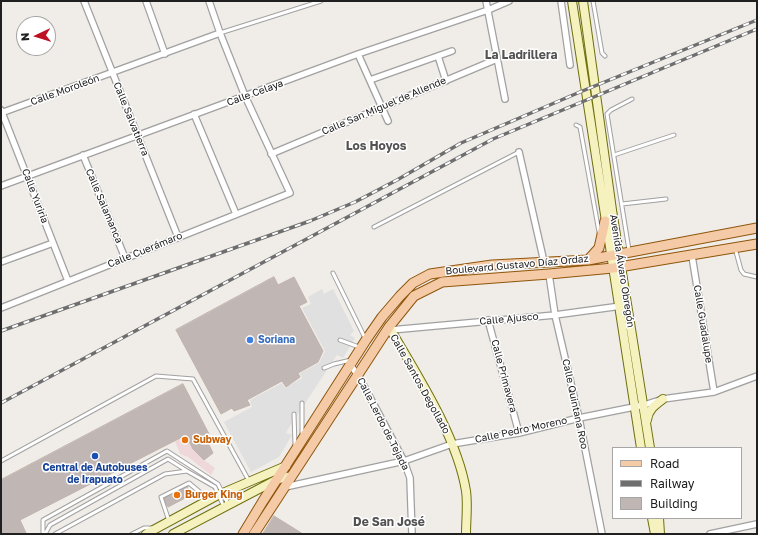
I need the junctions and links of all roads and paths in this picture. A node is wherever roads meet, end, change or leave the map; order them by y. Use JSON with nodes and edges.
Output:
{"nodes":[{"id":1,"x":84,"y":1,"type":"edge"},
{"id":2,"x":146,"y":1,"type":"edge"},
{"id":3,"x":209,"y":1,"type":"edge"},
{"id":4,"x":321,"y":1,"type":"edge"},
{"id":5,"x":486,"y":1,"type":"edge"},
{"id":6,"x":509,"y":1,"type":"edge"},
{"id":7,"x":561,"y":1,"type":"edge"},
{"id":8,"x":572,"y":1,"type":"edge"},
{"id":9,"x":583,"y":1,"type":"edge"},
{"id":10,"x":593,"y":1,"type":"edge"},
{"id":11,"x":488,"y":10,"type":"junction"},
{"id":12,"x":220,"y":33,"type":"junction"},
{"id":13,"x":452,"y":51,"type":"dead end"},
{"id":14,"x":165,"y":54,"type":"junction"},
{"id":15,"x":358,"y":54,"type":"junction"},
{"id":16,"x":438,"y":56,"type":"junction"},
{"id":17,"x":605,"y":56,"type":"dead end"},
{"id":18,"x":497,"y":59,"type":"junction"},
{"id":19,"x":570,"y":65,"type":"dead end"},
{"id":20,"x":113,"y":72,"type":"junction"},
{"id":21,"x":370,"y":80,"type":"junction"},
{"id":22,"x":446,"y":81,"type":"junction"},
{"id":23,"x":245,"y":96,"type":"junction"},
{"id":24,"x":505,"y":99,"type":"dead end"},
{"id":25,"x":632,"y":99,"type":"dead end"},
{"id":26,"x":382,"y":108,"type":"junction"},
{"id":27,"x":1,"y":112,"type":"edge"},
{"id":28,"x":194,"y":114,"type":"junction"},
{"id":29,"x":388,"y":121,"type":"dead end"},
{"id":30,"x":576,"y":125,"type":"dead end"},
{"id":31,"x":138,"y":135,"type":"junction"},
{"id":32,"x":674,"y":135,"type":"dead end"},
{"id":33,"x":519,"y":152,"type":"joint"},
{"id":34,"x":271,"y":154,"type":"junction"},
{"id":35,"x":614,"y":154,"type":"junction"},
{"id":36,"x":83,"y":155,"type":"junction"},
{"id":37,"x":27,"y":176,"type":"junction"},
{"id":38,"x":1,"y":186,"type":"edge"},
{"id":39,"x":666,"y":199,"type":"dead end"},
{"id":40,"x":622,"y":204,"type":"junction"},
{"id":41,"x":236,"y":214,"type":"junction"},
{"id":42,"x":605,"y":221,"type":"junction"},
{"id":43,"x":374,"y":227,"type":"dead end"},
{"id":44,"x":757,"y":228,"type":"edge"},
{"id":45,"x":178,"y":237,"type":"junction"},
{"id":46,"x":601,"y":242,"type":"junction"},
{"id":47,"x":53,"y":243,"type":"junction"},
{"id":48,"x":757,"y":244,"type":"edge"},
{"id":49,"x":735,"y":248,"type":"junction"},
{"id":50,"x":630,"y":252,"type":"junction"},
{"id":51,"x":615,"y":255,"type":"junction"},
{"id":52,"x":692,"y":256,"type":"junction"},
{"id":53,"x":126,"y":258,"type":"junction"},
{"id":54,"x":588,"y":260,"type":"junction"},
{"id":55,"x":1,"y":262,"type":"edge"},
{"id":56,"x":544,"y":262,"type":"junction"},
{"id":57,"x":617,"y":267,"type":"junction"},
{"id":58,"x":334,"y":273,"type":"dead end"},
{"id":59,"x":549,"y":274,"type":"junction"},
{"id":60,"x":757,"y":277,"type":"edge"},
{"id":61,"x":68,"y":281,"type":"junction"},
{"id":62,"x":623,"y":306,"type":"junction"},
{"id":63,"x":1,"y":308,"type":"edge"},
{"id":64,"x":555,"y":315,"type":"junction"},
{"id":65,"x":488,"y":320,"type":"junction"},
{"id":66,"x":390,"y":328,"type":"junction"},
{"id":67,"x":340,"y":340,"type":"dead end"},
{"id":68,"x":363,"y":344,"type":"junction"},
{"id":69,"x":352,"y":362,"type":"junction"},
{"id":70,"x":324,"y":368,"type":"dead end"},
{"id":71,"x":358,"y":375,"type":"junction"},
{"id":72,"x":757,"y":376,"type":"edge"},
{"id":73,"x":714,"y":392,"type":"junction"},
{"id":74,"x":663,"y":399,"type":"junction"},
{"id":75,"x":302,"y":403,"type":"dead end"},
{"id":76,"x":644,"y":405,"type":"junction"},
{"id":77,"x":634,"y":407,"type":"junction"},
{"id":78,"x":294,"y":414,"type":"dead end"},
{"id":79,"x":579,"y":418,"type":"junction"},
{"id":80,"x":646,"y":423,"type":"junction"},
{"id":81,"x":520,"y":433,"type":"junction"},
{"id":82,"x":302,"y":440,"type":"junction"},
{"id":83,"x":452,"y":444,"type":"junction"},
{"id":84,"x":641,"y":447,"type":"edge"},
{"id":85,"x":650,"y":447,"type":"edge"},
{"id":86,"x":296,"y":451,"type":"junction"},
{"id":87,"x":1,"y":461,"type":"edge"},
{"id":88,"x":404,"y":461,"type":"junction"},
{"id":89,"x":286,"y":466,"type":"junction"},
{"id":90,"x":187,"y":471,"type":"junction"},
{"id":91,"x":291,"y":476,"type":"junction"},
{"id":92,"x":276,"y":480,"type":"junction"},
{"id":93,"x":249,"y":481,"type":"junction"},
{"id":94,"x":285,"y":487,"type":"junction"},
{"id":95,"x":221,"y":494,"type":"junction"},
{"id":96,"x":209,"y":500,"type":"junction"},
{"id":97,"x":226,"y":506,"type":"junction"},
{"id":98,"x":652,"y":519,"type":"edge"},
{"id":99,"x":659,"y":519,"type":"edge"},
{"id":100,"x":170,"y":522,"type":"junction"},
{"id":101,"x":757,"y":524,"type":"edge"},
{"id":102,"x":158,"y":528,"type":"junction"},
{"id":103,"x":44,"y":534,"type":"edge"},
{"id":104,"x":55,"y":534,"type":"edge"},
{"id":105,"x":132,"y":534,"type":"edge"},
{"id":106,"x":146,"y":534,"type":"edge"},
{"id":107,"x":173,"y":534,"type":"edge"},
{"id":108,"x":243,"y":534,"type":"edge"},
{"id":109,"x":254,"y":534,"type":"edge"},
{"id":110,"x":412,"y":534,"type":"edge"},
{"id":111,"x":466,"y":534,"type":"edge"},
{"id":112,"x":602,"y":534,"type":"edge"},
{"id":113,"x":655,"y":534,"type":"edge"},
{"id":114,"x":660,"y":534,"type":"edge"},
{"id":115,"x":710,"y":534,"type":"edge"}],
"edges":[{"from":1,"to":20,"type":"street","name":"Calle Salvatierra"},
{"from":2,"to":14,"type":"street"},
{"from":3,"to":12,"type":"street"},
{"from":4,"to":12,"type":"lane"},
{"from":5,"to":11,"type":"street"},
{"from":6,"to":11,"type":"street","name":"Calle Celaya"},
{"from":7,"to":19,"type":"street"},
{"from":8,"to":42,"type":"street","name":"Avenida Álvaro Obregón"},
{"from":9,"to":51,"type":"street","name":"Avenida Álvaro Obregón"},
{"from":10,"to":17,"type":"lane"},
{"from":11,"to":15,"type":"street","name":"Calle Celaya"},
{"from":11,"to":18,"type":"street"},
{"from":12,"to":14,"type":"street","name":"Calle Moroleón"},
{"from":12,"to":23,"type":"street"},
{"from":13,"to":16,"type":"street"},
{"from":14,"to":20,"type":"street","name":"Calle Moroleón"},
{"from":15,"to":21,"type":"street"},
{"from":15,"to":23,"type":"street","name":"Calle Celaya"},
{"from":16,"to":21,"type":"street"},
{"from":16,"to":22,"type":"street"},
{"from":18,"to":22,"type":"street","name":"Calle San Miguel de Allende"},
{"from":18,"to":24,"type":"street"},
{"from":20,"to":27,"type":"street","name":"Calle Moroleón"},
{"from":20,"to":31,"type":"street","name":"Calle Salvatierra"},
{"from":21,"to":26,"type":"street"},
{"from":22,"to":26,"type":"street","name":"Calle San Miguel de Allende"},
{"from":23,"to":28,"type":"street","name":"Calle Celaya"},
{"from":23,"to":34,"type":"street"},
{"from":25,"to":35,"type":"lane"},
{"from":26,"to":29,"type":"street"},
{"from":26,"to":34,"type":"street","name":"Calle San Miguel de Allende"},
{"from":27,"to":37,"type":"street","name":"Calle Yuriria"},
{"from":28,"to":31,"type":"street","name":"Calle Celaya"},
{"from":28,"to":41,"type":"street"},
{"from":30,"to":46,"type":"lane"},
{"from":31,"to":36,"type":"street","name":"Calle Celaya"},
{"from":31,"to":45,"type":"street","name":"Calle Salvatierra"},
{"from":32,"to":35,"type":"lane"},
{"from":33,"to":43,"type":"lane"},
{"from":33,"to":56,"type":"street"},
{"from":34,"to":41,"type":"street","name":"Calle Cuerámaro"},
{"from":35,"to":40,"type":"lane"},
{"from":36,"to":37,"type":"street","name":"Calle Celaya"},
{"from":36,"to":53,"type":"street","name":"Calle Salamanca"},
{"from":37,"to":38,"type":"street","name":"Calle Celaya"},
{"from":37,"to":47,"type":"street","name":"Calle Yuriria"},
{"from":39,"to":40,"type":"lane"},
{"from":40,"to":50,"type":"lane"},
{"from":41,"to":45,"type":"street","name":"Calle Cuerámaro"},
{"from":42,"to":46,"type":"main road"},
{"from":42,"to":51,"type":"street","name":"Avenida Álvaro Obregón"},
{"from":44,"to":50,"type":"main road","name":"Boulevard Gustavo Díaz Ordaz"},
{"from":45,"to":53,"type":"street","name":"Calle Cuerámaro"},
{"from":46,"to":54,"type":"main road"},
{"from":47,"to":55,"type":"street"},
{"from":47,"to":61,"type":"street","name":"Calle Yuriria"},
{"from":48,"to":49,"type":"main road","name":"Boulevard Gustavo Díaz Ordaz"},
{"from":49,"to":52,"type":"main road","name":"Boulevard Gustavo Díaz Ordaz"},
{"from":49,"to":60,"type":"lane"},
{"from":50,"to":51,"type":"main road","name":"Boulevard Gustavo Díaz Ordaz"},
{"from":51,"to":54,"type":"main road","name":"Boulevard Gustavo Díaz Ordaz"},
{"from":51,"to":57,"type":"street","name":"Avenida Álvaro Obregón"},
{"from":52,"to":57,"type":"main road","name":"Boulevard Gustavo Díaz Ordaz"},
{"from":52,"to":73,"type":"street","name":"Calle Guadalupe"},
{"from":53,"to":61,"type":"street","name":"Calle Cuerámaro"},
{"from":54,"to":56,"type":"main road","name":"Boulevard Gustavo Díaz Ordaz"},
{"from":56,"to":68,"type":"main road","name":"Boulevard Gustavo Díaz Ordaz"},
{"from":57,"to":59,"type":"main road","name":"Boulevard Gustavo Díaz Ordaz"},
{"from":57,"to":62,"type":"street","name":"Avenida Álvaro Obregón"},
{"from":58,"to":68,"type":"lane"},
{"from":59,"to":64,"type":"street","name":"Calle Quintana Roo"},
{"from":59,"to":66,"type":"main road","name":"Boulevard Gustavo Díaz Ordaz"},
{"from":61,"to":63,"type":"street","name":"Calle Cuerámaro"},
{"from":62,"to":64,"type":"street","name":"Calle Ajusco"},
{"from":62,"to":76,"type":"street","name":"Avenida Álvaro Obregón"},
{"from":62,"to":77,"type":"street","name":"Avenida Álvaro Obregón"},
{"from":64,"to":65,"type":"street","name":"Calle Ajusco"},
{"from":64,"to":79,"type":"street","name":"Calle Quintana Roo"},
{"from":65,"to":66,"type":"street","name":"Calle Ajusco"},
{"from":65,"to":81,"type":"street","name":"Calle Primavera"},
{"from":66,"to":71,"type":"main road","name":"Boulevard Gustavo Díaz Ordaz"},
{"from":66,"to":83,"type":"street","name":"Calle Santos Degollado"},
{"from":67,"to":68,"type":"lane"},
{"from":68,"to":69,"type":"main road","name":"Boulevard Gustavo Díaz Ordaz"},
{"from":69,"to":70,"type":"lane"},
{"from":69,"to":71,"type":"street","name":"Calle Lerdo de Tejada"},
{"from":69,"to":82,"type":"main road","name":"Boulevard Gustavo Díaz Ordaz"},
{"from":71,"to":88,"type":"street","name":"Calle Lerdo de Tejada"},
{"from":71,"to":91,"type":"main road","name":"Boulevard Gustavo Díaz Ordaz"},
{"from":72,"to":73,"type":"street","name":"Calle Pedro Moreno"},
{"from":73,"to":74,"type":"street","name":"Calle Pedro Moreno"},
{"from":74,"to":76,"type":"street","name":"Calle Pedro Moreno"},
{"from":74,"to":80,"type":"street"},
{"from":75,"to":82,"type":"lane"},
{"from":76,"to":77,"type":"street","name":"Calle Pedro Moreno"},
{"from":76,"to":80,"type":"street","name":"Avenida Álvaro Obregón"},
{"from":77,"to":79,"type":"street","name":"Calle Pedro Moreno"},
{"from":77,"to":84,"type":"street","name":"Avenida Álvaro Obregón"},
{"from":78,"to":86,"type":"lane"},
{"from":79,"to":81,"type":"street","name":"Calle Pedro Moreno"},
{"from":79,"to":112,"type":"street","name":"Calle Quintana Roo"},
{"from":80,"to":85,"type":"street","name":"Avenida Álvaro Obregón"},
{"from":81,"to":83,"type":"street","name":"Calle Pedro Moreno"},
{"from":82,"to":86,"type":"main road","name":"Boulevard Gustavo Díaz Ordaz"},
{"from":83,"to":88,"type":"street","name":"Calle Pedro Moreno"},
{"from":83,"to":111,"type":"street","name":"Calle Santos Degollado"},
{"from":86,"to":89,"type":"main road","name":"Boulevard Gustavo Díaz Ordaz"},
{"from":87,"to":93,"type":"lane"},
{"from":88,"to":94,"type":"street","name":"Calle Pedro Moreno"},
{"from":88,"to":110,"type":"street","name":"Calle Lerdo de Tejada"},
{"from":89,"to":92,"type":"main road","name":"Boulevard Gustavo Díaz Ordaz"},
{"from":89,"to":93,"type":"street"},
{"from":90,"to":95,"type":"lane"},
{"from":90,"to":103,"type":"lane"},
{"from":90,"to":104,"type":"lane"},
{"from":91,"to":92,"type":"street"},
{"from":91,"to":94,"type":"main road","name":"Boulevard Gustavo Díaz Ordaz"},
{"from":92,"to":97,"type":"street"},
{"from":92,"to":108,"type":"main road","name":"Boulevard Gustavo Díaz Ordaz"},
{"from":93,"to":95,"type":"street"},
{"from":94,"to":109,"type":"main road","name":"Boulevard Gustavo Díaz Ordaz"},
{"from":95,"to":96,"type":"street"},
{"from":95,"to":97,"type":"lane"},
{"from":95,"to":97,"type":"lane"},
{"from":95,"to":103,"type":"lane"},
{"from":96,"to":100,"type":"street"},
{"from":96,"to":100,"type":"lane"},
{"from":97,"to":107,"type":"street"},
{"from":98,"to":113,"type":"street"},
{"from":99,"to":114,"type":"street"},
{"from":100,"to":102,"type":"street"},
{"from":101,"to":115,"type":"street"},
{"from":102,"to":105,"type":"lane"},
{"from":102,"to":106,"type":"street"}]}
